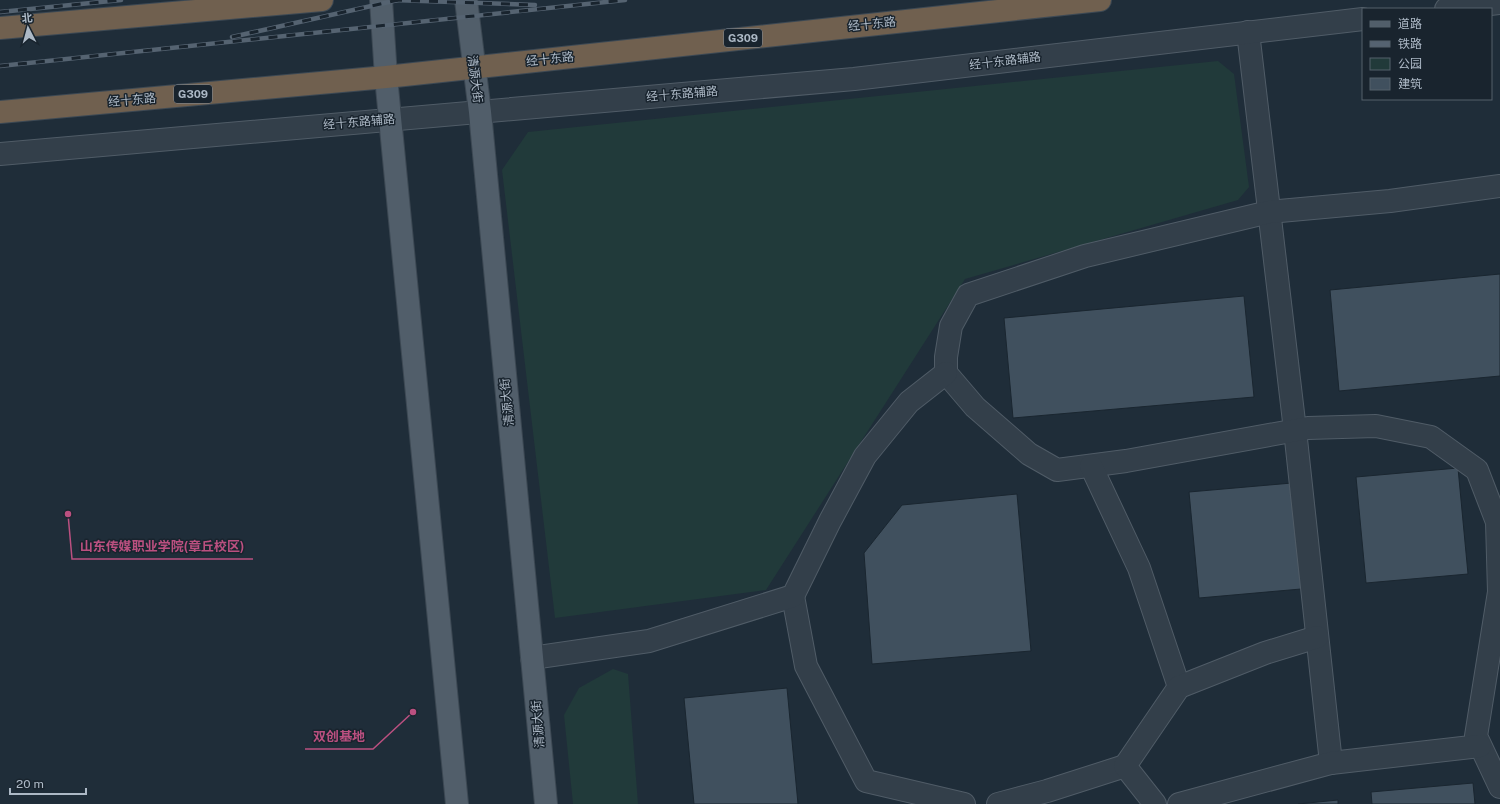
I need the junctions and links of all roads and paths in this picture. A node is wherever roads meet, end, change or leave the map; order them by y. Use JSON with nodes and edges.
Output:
{"nodes":[{"id":1,"x":322,"y":0,"type":"edge"},
{"id":2,"x":381,"y":0,"type":"edge"},
{"id":3,"x":466,"y":0,"type":"edge"},
{"id":4,"x":1100,"y":0,"type":"edge"},
{"id":5,"x":1500,"y":3,"type":"edge"},
{"id":6,"x":1455,"y":8,"type":"edge"},
{"id":7,"x":1362,"y":19,"type":"edge"},
{"id":8,"x":0,"y":28,"type":"edge"},
{"id":9,"x":1248,"y":32,"type":"junction"},
{"id":10,"x":473,"y":67,"type":"junction"},
{"id":11,"x":386,"y":77,"type":"junction"},
{"id":12,"x":0,"y":112,"type":"edge"},
{"id":13,"x":480,"y":112,"type":"junction"},
{"id":14,"x":391,"y":119,"type":"junction"},
{"id":15,"x":0,"y":154,"type":"edge"},
{"id":16,"x":1500,"y":186,"type":"edge"},
{"id":17,"x":1269,"y":212,"type":"junction"},
{"id":18,"x":946,"y":373,"type":"junction"},
{"id":19,"x":1295,"y":430,"type":"junction"},
{"id":20,"x":1091,"y":466,"type":"junction"},
{"id":21,"x":793,"y":596,"type":"junction"},
{"id":22,"x":1317,"y":637,"type":"junction"},
{"id":23,"x":532,"y":658,"type":"junction"},
{"id":24,"x":1179,"y":686,"type":"junction"},
{"id":25,"x":1480,"y":746,"type":"junction"},
{"id":26,"x":1331,"y":763,"type":"junction"},
{"id":27,"x":1125,"y":766,"type":"junction"},
{"id":28,"x":1500,"y":788,"type":"edge"},
{"id":29,"x":457,"y":804,"type":"edge"},
{"id":30,"x":546,"y":804,"type":"edge"},
{"id":31,"x":964,"y":804,"type":"edge"},
{"id":32,"x":998,"y":804,"type":"edge"},
{"id":33,"x":1154,"y":804,"type":"edge"},
{"id":34,"x":1179,"y":804,"type":"edge"}],
"edges":[{"from":1,"to":8,"type":"highway"},
{"from":2,"to":11,"type":"main road"},
{"from":3,"to":10,"type":"main road","name":"清源大街"},
{"from":4,"to":10,"type":"highway","name":"经十东路","number":"G309"},
{"from":5,"to":6,"type":"street"},
{"from":7,"to":9,"type":"street","name":"经十东路辅路"},
{"from":9,"to":13,"type":"street","name":"经十东路辅路"},
{"from":9,"to":17,"type":"street"},
{"from":10,"to":11,"type":"highway","name":"经十东路","number":"G309"},
{"from":10,"to":13,"type":"main road","name":"清源大街"},
{"from":11,"to":12,"type":"highway","name":"经十东路","number":"G309"},
{"from":11,"to":14,"type":"main road"},
{"from":13,"to":14,"type":"street","name":"经十东路辅路"},
{"from":13,"to":23,"type":"main road","name":"清源大街"},
{"from":14,"to":15,"type":"street","name":"经十东路辅路"},
{"from":14,"to":29,"type":"main road"},
{"from":16,"to":17,"type":"street"},
{"from":17,"to":18,"type":"street"},
{"from":17,"to":19,"type":"street"},
{"from":18,"to":20,"type":"street"},
{"from":18,"to":21,"type":"street"},
{"from":19,"to":20,"type":"street"},
{"from":19,"to":22,"type":"street"},
{"from":19,"to":25,"type":"street"},
{"from":20,"to":24,"type":"street"},
{"from":21,"to":23,"type":"street"},
{"from":21,"to":31,"type":"street"},
{"from":22,"to":24,"type":"street"},
{"from":22,"to":26,"type":"street"},
{"from":23,"to":30,"type":"main road","name":"清源大街"},
{"from":24,"to":27,"type":"street"},
{"from":25,"to":26,"type":"street"},
{"from":25,"to":28,"type":"street"},
{"from":26,"to":34,"type":"street"},
{"from":27,"to":32,"type":"street"},
{"from":27,"to":33,"type":"street"}]}
